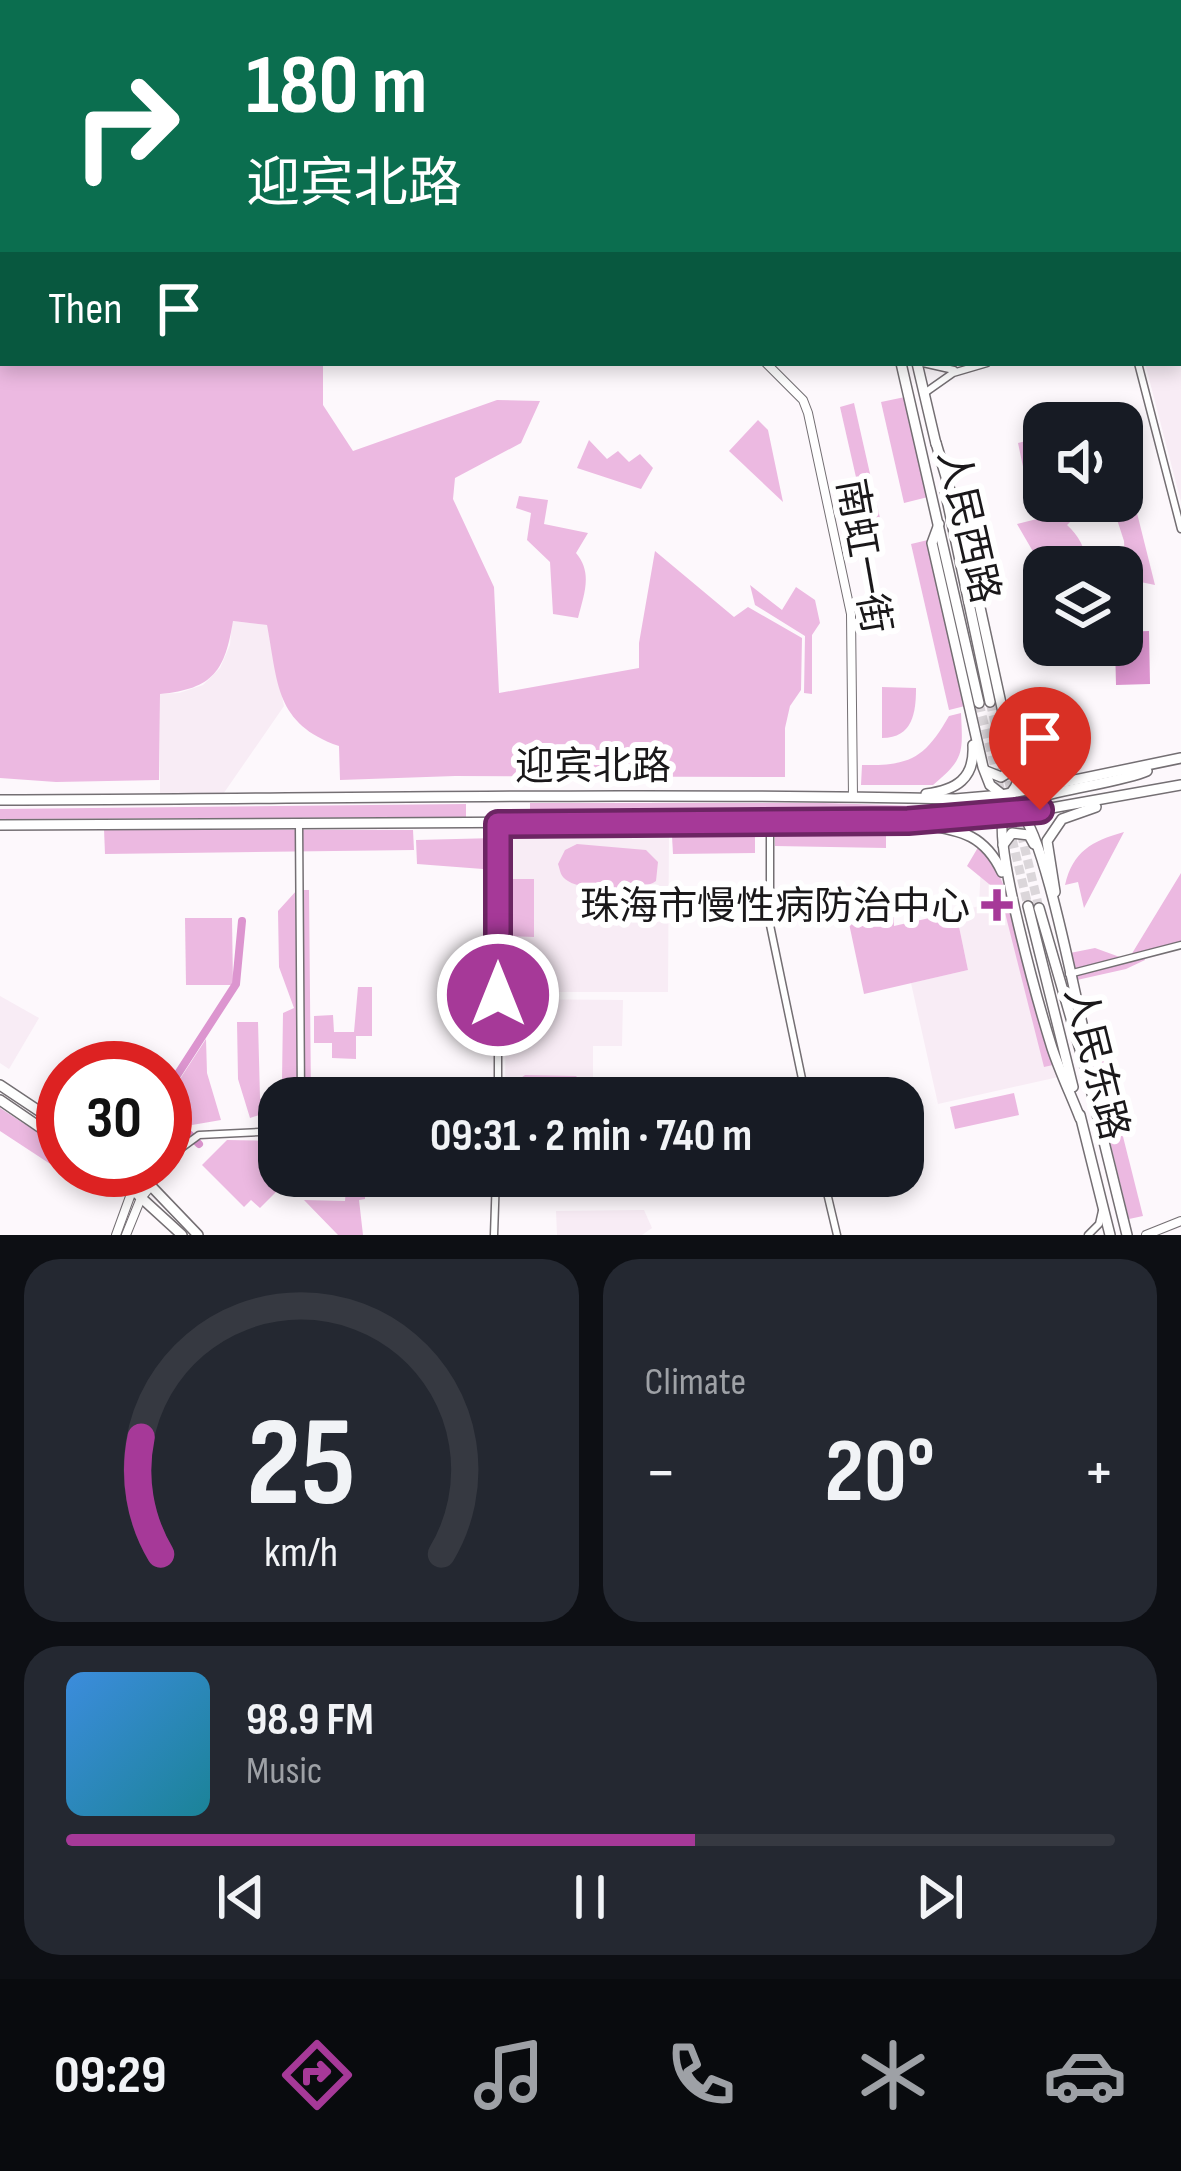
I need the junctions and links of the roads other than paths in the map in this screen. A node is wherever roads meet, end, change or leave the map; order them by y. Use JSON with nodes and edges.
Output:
{"nodes":[{"id":1,"x":769,"y":366,"type":"edge"},
{"id":2,"x":902,"y":366,"type":"edge"},
{"id":3,"x":920,"y":366,"type":"edge"},
{"id":4,"x":930,"y":366,"type":"edge"},
{"id":5,"x":976,"y":366,"type":"edge"},
{"id":6,"x":1139,"y":366,"type":"edge"},
{"id":7,"x":964,"y":369,"type":"junction"},
{"id":8,"x":924,"y":395,"type":"junction"},
{"id":9,"x":936,"y":443,"type":"junction"},
{"id":10,"x":1181,"y":529,"type":"edge"},
{"id":11,"x":991,"y":652,"type":"junction"},
{"id":12,"x":979,"y":703,"type":"junction"},
{"id":13,"x":1015,"y":755,"type":"junction"},
{"id":14,"x":1177,"y":758,"type":"edge"},
{"id":15,"x":983,"y":767,"type":"junction"},
{"id":16,"x":1121,"y":773,"type":"junction"},
{"id":17,"x":1176,"y":786,"type":"edge"},
{"id":18,"x":853,"y":797,"type":"junction"},
{"id":19,"x":890,"y":798,"type":"junction"},
{"id":20,"x":0,"y":800,"type":"edge"},
{"id":21,"x":1010,"y":803,"type":"junction"},
{"id":22,"x":850,"y":821,"type":"junction"},
{"id":23,"x":908,"y":821,"type":"junction"},
{"id":24,"x":770,"y":822,"type":"junction"},
{"id":25,"x":299,"y":824,"type":"junction"},
{"id":26,"x":498,"y":824,"type":"junction"},
{"id":27,"x":0,"y":825,"type":"edge"},
{"id":28,"x":1002,"y":850,"type":"junction"},
{"id":29,"x":1040,"y":854,"type":"junction"},
{"id":30,"x":1014,"y":903,"type":"junction"},
{"id":31,"x":1059,"y":933,"type":"junction"},
{"id":32,"x":1181,"y":945,"type":"edge"},
{"id":33,"x":1069,"y":974,"type":"junction"},
{"id":34,"x":301,"y":1077,"type":"edge"},
{"id":35,"x":498,"y":1077,"type":"edge"},
{"id":36,"x":802,"y":1077,"type":"edge"},
{"id":37,"x":1088,"y":1077,"type":"junction"},
{"id":38,"x":0,"y":1085,"type":"edge"},
{"id":39,"x":0,"y":1100,"type":"edge"},
{"id":40,"x":36,"y":1109,"type":"edge"},
{"id":41,"x":1080,"y":1118,"type":"junction"},
{"id":42,"x":36,"y":1125,"type":"edge"},
{"id":43,"x":258,"y":1132,"type":"edge"},
{"id":44,"x":192,"y":1140,"type":"edge"},
{"id":45,"x":135,"y":1197,"type":"edge"},
{"id":46,"x":136,"y":1197,"type":"edge"},
{"id":47,"x":140,"y":1197,"type":"edge"},
{"id":48,"x":160,"y":1197,"type":"edge"},
{"id":49,"x":495,"y":1197,"type":"edge"},
{"id":50,"x":828,"y":1197,"type":"edge"},
{"id":51,"x":1103,"y":1208,"type":"junction"},
{"id":52,"x":1181,"y":1221,"type":"edge"},
{"id":53,"x":116,"y":1235,"type":"edge"},
{"id":54,"x":126,"y":1235,"type":"edge"},
{"id":55,"x":182,"y":1235,"type":"edge"},
{"id":56,"x":198,"y":1235,"type":"edge"},
{"id":57,"x":494,"y":1235,"type":"edge"},
{"id":58,"x":837,"y":1235,"type":"edge"},
{"id":59,"x":1088,"y":1235,"type":"edge"},
{"id":60,"x":1110,"y":1235,"type":"edge"},
{"id":61,"x":1127,"y":1235,"type":"edge"},
{"id":62,"x":1146,"y":1235,"type":"edge"}],
"edges":[{"from":1,"to":18,"type":"main road","name":"南虹一街"},
{"from":2,"to":12,"type":"main road","name":"人民西路"},
{"from":3,"to":8,"type":"main road","name":"人民西路"},
{"from":4,"to":7,"type":"street"},
{"from":5,"to":7,"type":"street"},
{"from":6,"to":10,"type":"street"},
{"from":7,"to":8,"type":"street"},
{"from":8,"to":9,"type":"main road","name":"人民西路"},
{"from":9,"to":11,"type":"main road"},
{"from":9,"to":12,"type":"main road","name":"人民西路"},
{"from":11,"to":13,"type":"main road"},
{"from":11,"to":16,"type":"main road"},
{"from":12,"to":15,"type":"main road"},
{"from":12,"to":19,"type":"main road"},
{"from":13,"to":15,"type":"main road"},
{"from":13,"to":21,"type":"main road"},
{"from":14,"to":16,"type":"main road","name":"迎宾北路"},
{"from":14,"to":21,"type":"main road"},
{"from":15,"to":21,"type":"main road"},
{"from":16,"to":21,"type":"main road","name":"迎宾北路"},
{"from":17,"to":21,"type":"main road","name":"迎宾北路"},
{"from":17,"to":31,"type":"main road"},
{"from":18,"to":19,"type":"main road","name":"迎宾北路"},
{"from":18,"to":20,"type":"main road","name":"迎宾北路"},
{"from":19,"to":21,"type":"main road","name":"迎宾北路"},
{"from":21,"to":22,"type":"main road"},
{"from":21,"to":23,"type":"main road","name":"迎宾北路"},
{"from":21,"to":28,"type":"main road"},
{"from":21,"to":29,"type":"main road"},
{"from":22,"to":23,"type":"main road","name":"迎宾北路"},
{"from":22,"to":24,"type":"main road","name":"迎宾北路"},
{"from":23,"to":30,"type":"main road"},
{"from":24,"to":26,"type":"main road","name":"迎宾北路"},
{"from":24,"to":36,"type":"street"},
{"from":25,"to":26,"type":"main road","name":"迎宾北路"},
{"from":25,"to":27,"type":"main road","name":"迎宾北路"},
{"from":25,"to":34,"type":"street"},
{"from":26,"to":35,"type":"street"},
{"from":28,"to":29,"type":"main road"},
{"from":28,"to":30,"type":"main road"},
{"from":29,"to":31,"type":"main road"},
{"from":30,"to":41,"type":"main road"},
{"from":31,"to":33,"type":"main road"},
{"from":32,"to":33,"type":"street"},
{"from":33,"to":37,"type":"main road"},
{"from":37,"to":41,"type":"main road","name":"人民东路"},
{"from":37,"to":61,"type":"main road","name":"人民东路"},
{"from":38,"to":40,"type":"main road"},
{"from":39,"to":42,"type":"main road"},
{"from":41,"to":51,"type":"main road","name":"人民东路"},
{"from":43,"to":44,"type":"street"},
{"from":45,"to":53,"type":"main road"},
{"from":46,"to":54,"type":"main road"},
{"from":47,"to":55,"type":"main road"},
{"from":48,"to":56,"type":"main road"},
{"from":49,"to":57,"type":"street"},
{"from":50,"to":58,"type":"street"},
{"from":51,"to":59,"type":"street"},
{"from":51,"to":60,"type":"main road","name":"人民东路"},
{"from":52,"to":62,"type":"main road"}]}
